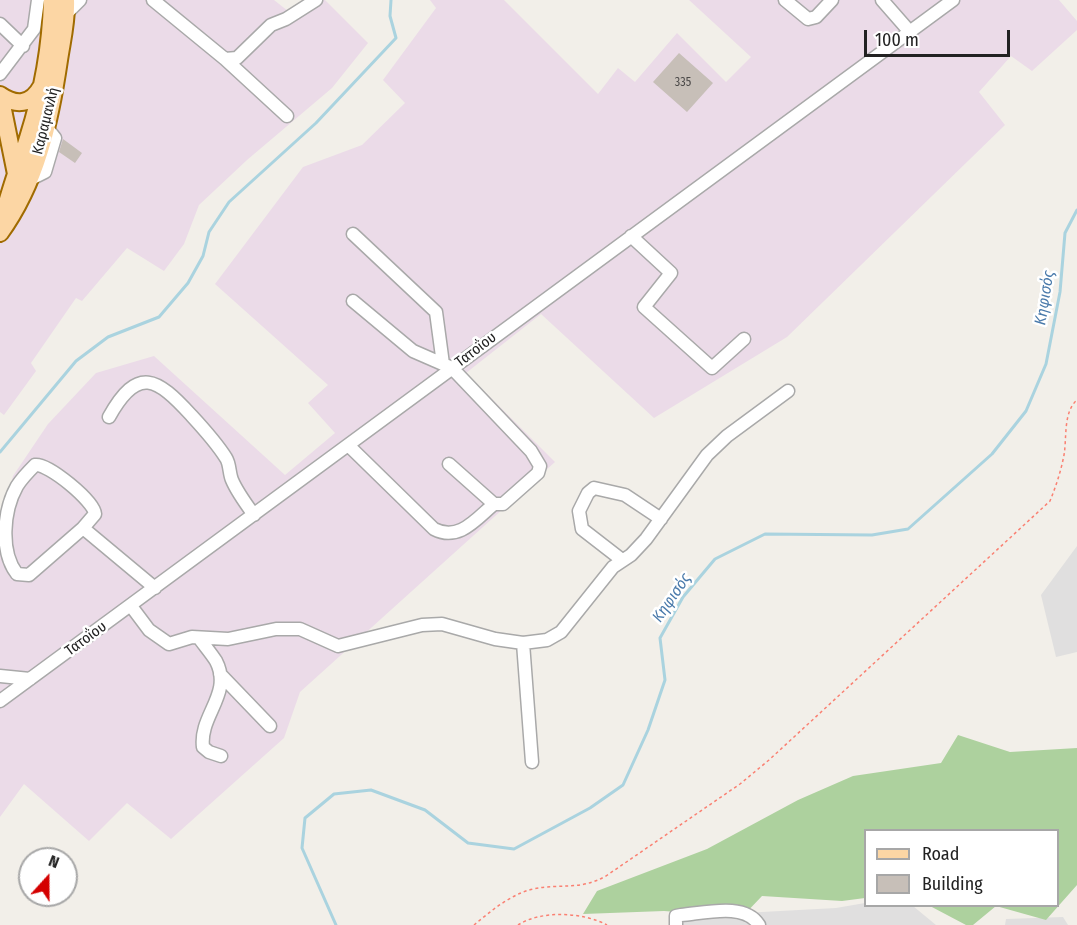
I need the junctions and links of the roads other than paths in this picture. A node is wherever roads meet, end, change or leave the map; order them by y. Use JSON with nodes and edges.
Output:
{"nodes":[{"id":1,"x":38,"y":0,"type":"edge"},
{"id":2,"x":52,"y":0,"type":"edge"},
{"id":3,"x":80,"y":0,"type":"edge"},
{"id":4,"x":153,"y":0,"type":"edge"},
{"id":5,"x":316,"y":0,"type":"edge"},
{"id":6,"x":785,"y":0,"type":"edge"},
{"id":7,"x":832,"y":0,"type":"edge"},
{"id":8,"x":882,"y":0,"type":"edge"},
{"id":9,"x":901,"y":0,"type":"edge"},
{"id":10,"x":953,"y":0,"type":"edge"},
{"id":11,"x":67,"y":6,"type":"edge"},
{"id":12,"x":892,"y":11,"type":"junction"},
{"id":13,"x":0,"y":24,"type":"edge"},
{"id":14,"x":910,"y":32,"type":"junction"},
{"id":15,"x":23,"y":46,"type":"junction"},
{"id":16,"x":225,"y":59,"type":"junction"},
{"id":17,"x":0,"y":74,"type":"edge"},
{"id":18,"x":41,"y":87,"type":"junction"},
{"id":19,"x":0,"y":95,"type":"edge"},
{"id":20,"x":287,"y":116,"type":"dead end"},
{"id":21,"x":23,"y":177,"type":"junction"},
{"id":22,"x":0,"y":233,"type":"edge"},
{"id":23,"x":353,"y":234,"type":"dead end"},
{"id":24,"x":631,"y":236,"type":"junction"},
{"id":25,"x":353,"y":301,"type":"dead end"},
{"id":26,"x":744,"y":339,"type":"dead end"},
{"id":27,"x":448,"y":366,"type":"junction"},
{"id":28,"x":788,"y":391,"type":"dead end"},
{"id":29,"x":109,"y":417,"type":"dead end"},
{"id":30,"x":348,"y":445,"type":"junction"},
{"id":31,"x":449,"y":464,"type":"dead end"},
{"id":32,"x":494,"y":504,"type":"junction"},
{"id":33,"x":254,"y":515,"type":"junction"},
{"id":34,"x":661,"y":519,"type":"junction"},
{"id":35,"x":82,"y":528,"type":"junction"},
{"id":36,"x":622,"y":560,"type":"junction"},
{"id":37,"x":155,"y":588,"type":"junction"},
{"id":38,"x":131,"y":606,"type":"junction"},
{"id":39,"x":199,"y":638,"type":"junction"},
{"id":40,"x":523,"y":644,"type":"junction"},
{"id":41,"x":220,"y":674,"type":"junction"},
{"id":42,"x":0,"y":676,"type":"edge"},
{"id":43,"x":30,"y":679,"type":"junction"},
{"id":44,"x":0,"y":701,"type":"edge"},
{"id":45,"x":270,"y":726,"type":"dead end"},
{"id":46,"x":221,"y":756,"type":"dead end"},
{"id":47,"x":532,"y":762,"type":"dead end"},
{"id":48,"x":676,"y":925,"type":"edge"},
{"id":49,"x":759,"y":925,"type":"edge"}],
"edges":[{"from":1,"to":15,"type":"street"},
{"from":2,"to":18,"type":"main road","name":"Καραμανλή"},
{"from":3,"to":11,"type":"street"},
{"from":4,"to":16,"type":"street"},
{"from":5,"to":16,"type":"street"},
{"from":6,"to":7,"type":"street"},
{"from":8,"to":12,"type":"street"},
{"from":9,"to":12,"type":"street"},
{"from":10,"to":14,"type":"street","name":"Τατοΐου"},
{"from":11,"to":21,"type":"main road","name":"Καραμανλή"},
{"from":12,"to":14,"type":"street"},
{"from":13,"to":15,"type":"street"},
{"from":14,"to":24,"type":"street","name":"Τατοΐου"},
{"from":15,"to":17,"type":"street"},
{"from":16,"to":20,"type":"street"},
{"from":18,"to":19,"type":"main road"},
{"from":18,"to":21,"type":"main road","name":"Καραμανλή"},
{"from":19,"to":21,"type":"main road"},
{"from":21,"to":22,"type":"main road","name":"Καραμανλή"},
{"from":23,"to":27,"type":"street"},
{"from":24,"to":26,"type":"street"},
{"from":24,"to":27,"type":"street","name":"Τατοΐου"},
{"from":25,"to":27,"type":"street"},
{"from":27,"to":30,"type":"street","name":"Τατοΐου"},
{"from":27,"to":32,"type":"street"},
{"from":28,"to":34,"type":"street"},
{"from":29,"to":33,"type":"street"},
{"from":30,"to":32,"type":"street"},
{"from":30,"to":33,"type":"street","name":"Τατοΐου"},
{"from":31,"to":32,"type":"street"},
{"from":33,"to":37,"type":"street","name":"Τατοΐου"},
{"from":34,"to":36,"type":"street"},
{"from":34,"to":36,"type":"street"},
{"from":35,"to":35,"type":"street"},
{"from":35,"to":37,"type":"street"},
{"from":36,"to":40,"type":"street"},
{"from":37,"to":38,"type":"street","name":"Τατοΐου"},
{"from":38,"to":39,"type":"street"},
{"from":38,"to":43,"type":"street","name":"Τατοΐου"},
{"from":39,"to":40,"type":"street"},
{"from":39,"to":41,"type":"street"},
{"from":40,"to":47,"type":"street"},
{"from":41,"to":45,"type":"street"},
{"from":41,"to":46,"type":"street"},
{"from":42,"to":43,"type":"street"},
{"from":43,"to":44,"type":"street","name":"Τατοΐου"},
{"from":48,"to":49,"type":"street"}]}
